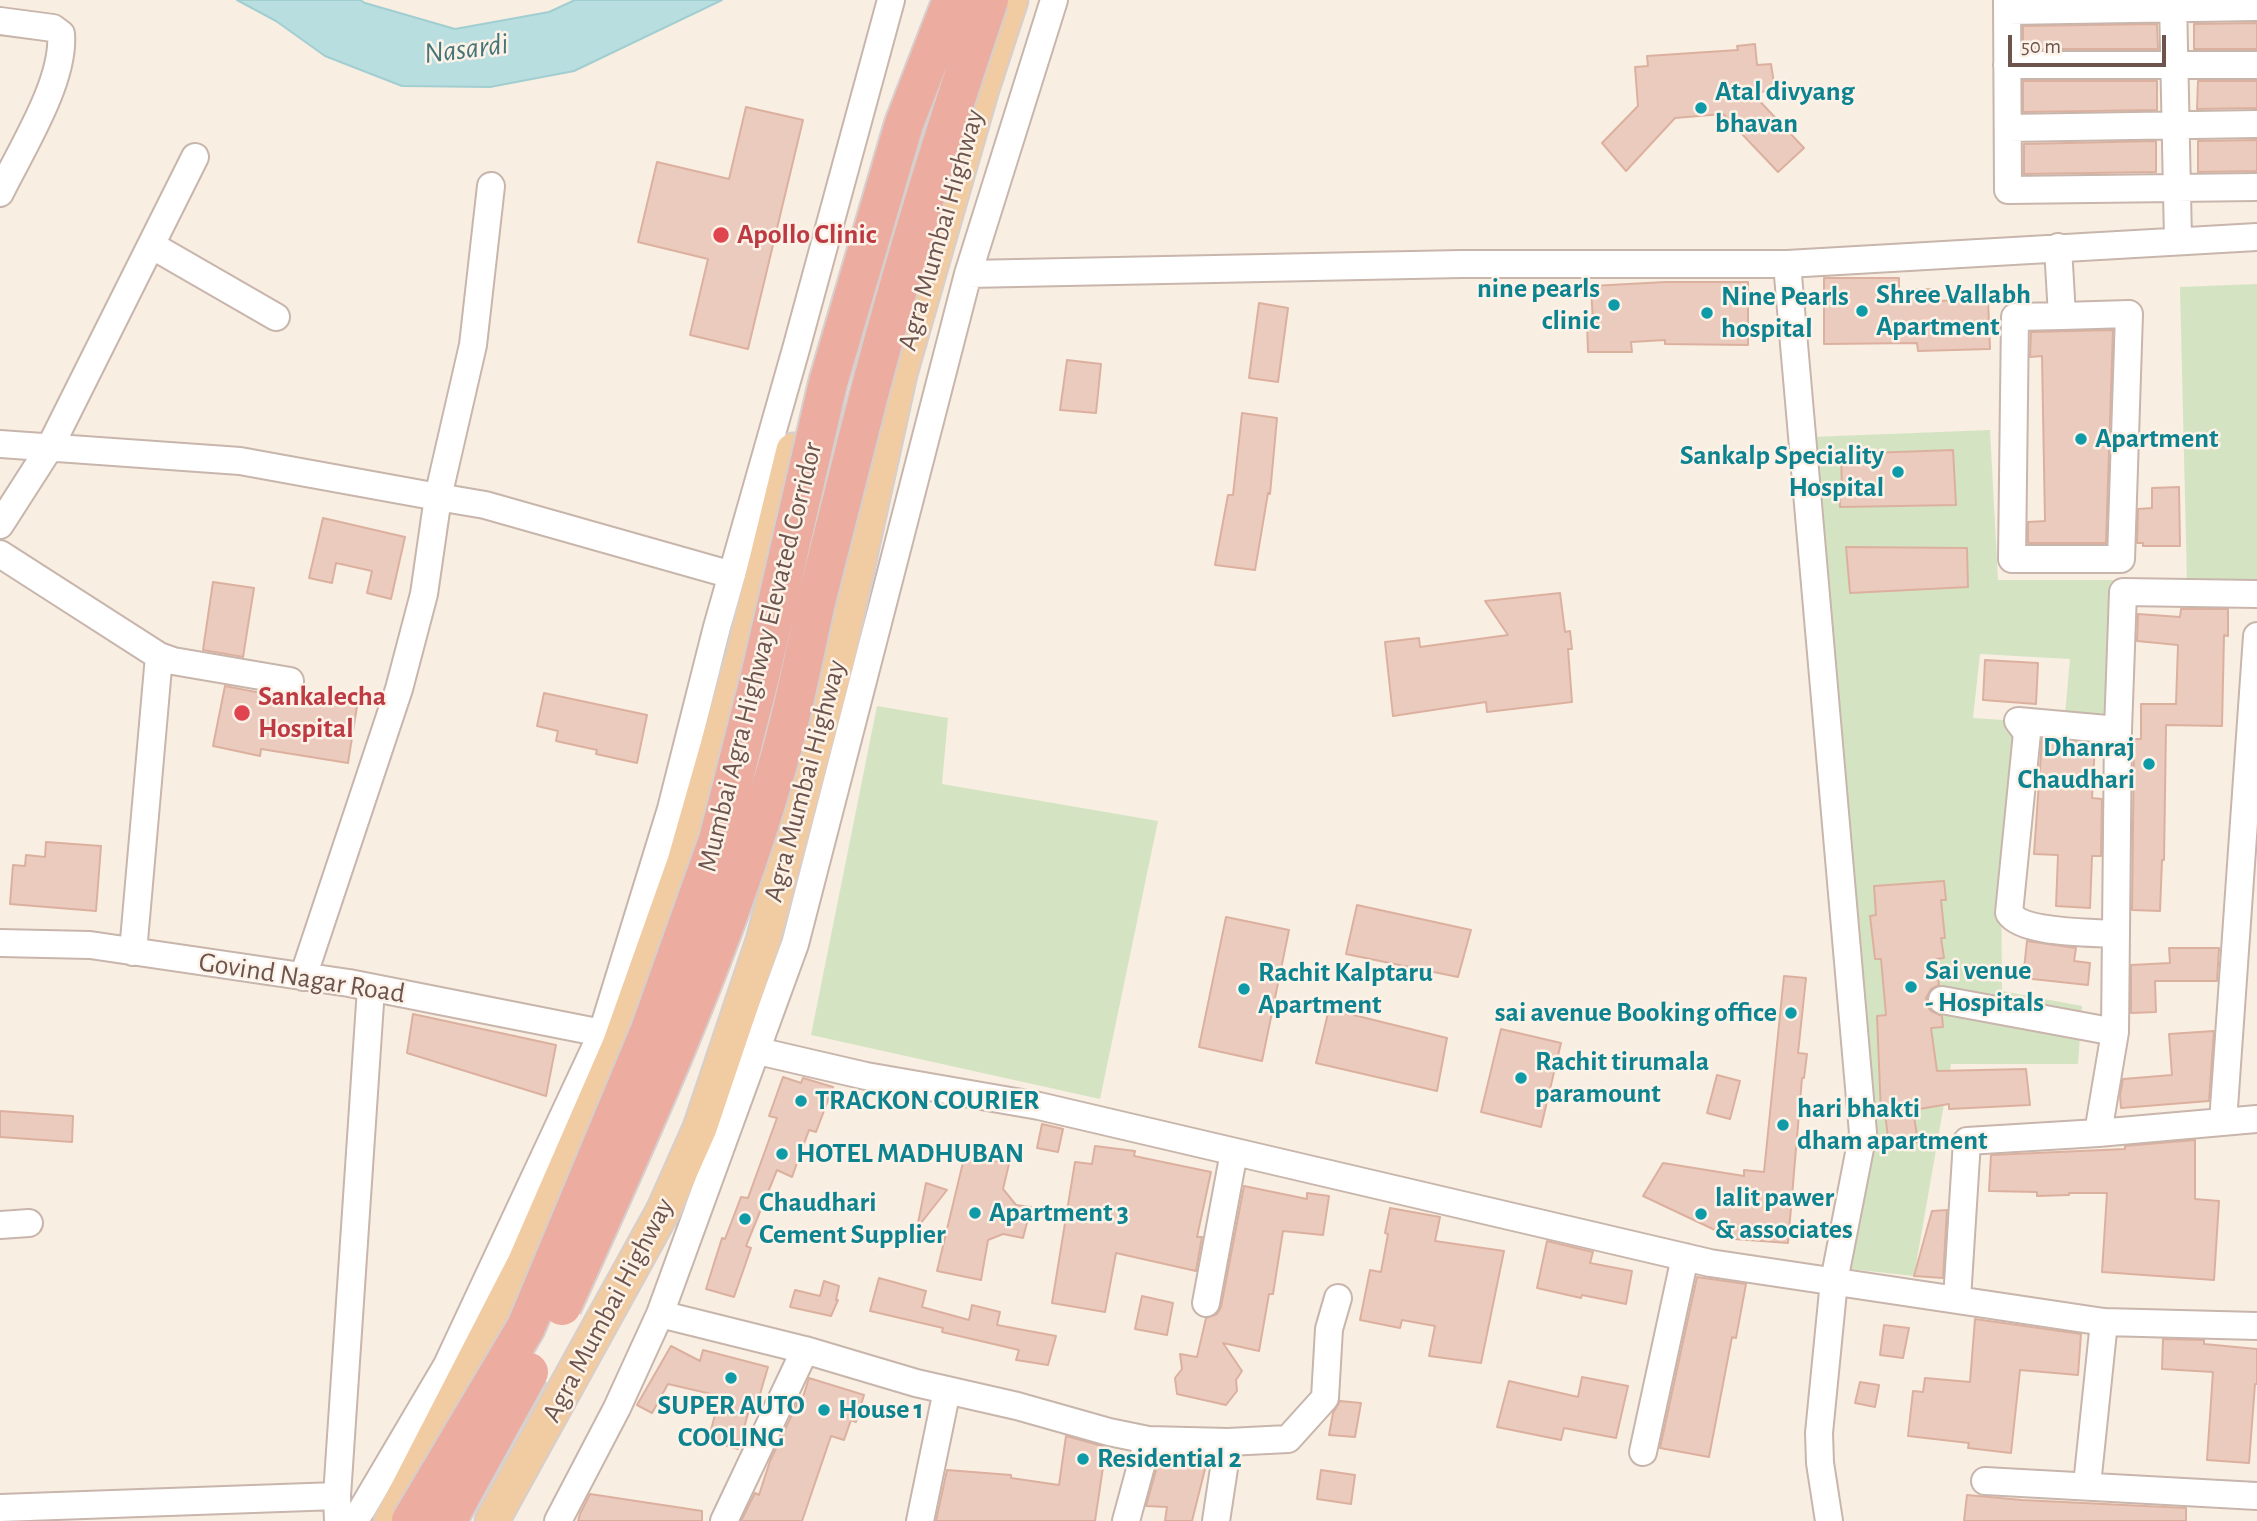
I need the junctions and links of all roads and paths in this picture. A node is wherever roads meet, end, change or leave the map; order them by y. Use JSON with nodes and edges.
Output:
{"nodes":[{"id":1,"x":891,"y":0,"type":"edge"},
{"id":2,"x":934,"y":0,"type":"edge"},
{"id":3,"x":951,"y":0,"type":"edge"},
{"id":4,"x":989,"y":0,"type":"edge"},
{"id":5,"x":1011,"y":0,"type":"edge"},
{"id":6,"x":1054,"y":0,"type":"edge"},
{"id":7,"x":2173,"y":4,"type":"edge"},
{"id":8,"x":2007,"y":6,"type":"edge"},
{"id":9,"x":2257,"y":7,"type":"edge"},
{"id":10,"x":0,"y":21,"type":"edge"},
{"id":11,"x":2007,"y":65,"type":"junction"},
{"id":12,"x":2174,"y":65,"type":"junction"},
{"id":13,"x":2257,"y":65,"type":"edge"},
{"id":14,"x":2257,"y":124,"type":"edge"},
{"id":15,"x":2176,"y":125,"type":"junction"},
{"id":16,"x":2008,"y":128,"type":"junction"},
{"id":17,"x":195,"y":157,"type":"dead end"},
{"id":18,"x":491,"y":186,"type":"dead end"},
{"id":19,"x":2257,"y":187,"type":"edge"},
{"id":20,"x":2177,"y":188,"type":"junction"},
{"id":21,"x":0,"y":193,"type":"edge"},
{"id":22,"x":2257,"y":237,"type":"edge"},
{"id":23,"x":2178,"y":240,"type":"junction"},
{"id":24,"x":151,"y":245,"type":"junction"},
{"id":25,"x":2058,"y":247,"type":"junction"},
{"id":26,"x":1787,"y":264,"type":"junction"},
{"id":27,"x":968,"y":275,"type":"junction"},
{"id":28,"x":2062,"y":316,"type":"junction"},
{"id":29,"x":276,"y":317,"type":"dead end"},
{"id":30,"x":0,"y":444,"type":"edge"},
{"id":31,"x":50,"y":447,"type":"junction"},
{"id":32,"x":438,"y":497,"type":"junction"},
{"id":33,"x":0,"y":525,"type":"edge"},
{"id":34,"x":0,"y":554,"type":"edge"},
{"id":35,"x":732,"y":575,"type":"junction"},
{"id":36,"x":2257,"y":594,"type":"edge"},
{"id":37,"x":2257,"y":636,"type":"edge"},
{"id":38,"x":159,"y":656,"type":"junction"},
{"id":39,"x":290,"y":681,"type":"dead end"},
{"id":40,"x":2118,"y":730,"type":"junction"},
{"id":41,"x":717,"y":747,"type":"junction"},
{"id":42,"x":808,"y":772,"type":"junction"},
{"id":43,"x":2116,"y":934,"type":"junction"},
{"id":44,"x":0,"y":943,"type":"edge"},
{"id":45,"x":134,"y":952,"type":"junction"},
{"id":46,"x":303,"y":977,"type":"junction"},
{"id":47,"x":371,"y":988,"type":"junction"},
{"id":48,"x":1942,"y":1000,"type":"dead end"},
{"id":49,"x":2115,"y":1032,"type":"junction"},
{"id":50,"x":602,"y":1033,"type":"junction"},
{"id":51,"x":758,"y":1051,"type":"junction"},
{"id":52,"x":2257,"y":1119,"type":"edge"},
{"id":53,"x":2223,"y":1122,"type":"junction"},
{"id":54,"x":2098,"y":1133,"type":"junction"},
{"id":55,"x":1234,"y":1152,"type":"junction"},
{"id":56,"x":29,"y":1223,"type":"dead end"},
{"id":57,"x":0,"y":1224,"type":"edge"},
{"id":58,"x":1685,"y":1257,"type":"junction"},
{"id":59,"x":1834,"y":1281,"type":"junction"},
{"id":60,"x":1338,"y":1298,"type":"dead end"},
{"id":61,"x":1957,"y":1299,"type":"junction"},
{"id":62,"x":1206,"y":1303,"type":"dead end"},
{"id":63,"x":660,"y":1314,"type":"junction"},
{"id":64,"x":2104,"y":1322,"type":"junction"},
{"id":65,"x":2257,"y":1326,"type":"edge"},
{"id":66,"x":805,"y":1350,"type":"junction"},
{"id":67,"x":947,"y":1390,"type":"junction"},
{"id":68,"x":1148,"y":1440,"type":"junction"},
{"id":69,"x":1228,"y":1442,"type":"junction"},
{"id":70,"x":1643,"y":1452,"type":"dead end"},
{"id":71,"x":1985,"y":1481,"type":"dead end"},
{"id":72,"x":2087,"y":1485,"type":"junction"},
{"id":73,"x":2257,"y":1496,"type":"edge"},
{"id":74,"x":0,"y":1508,"type":"edge"},
{"id":75,"x":337,"y":1508,"type":"edge"},
{"id":76,"x":355,"y":1521,"type":"edge"},
{"id":77,"x":391,"y":1521,"type":"edge"},
{"id":78,"x":411,"y":1521,"type":"edge"},
{"id":79,"x":447,"y":1521,"type":"edge"},
{"id":80,"x":492,"y":1521,"type":"edge"},
{"id":81,"x":558,"y":1521,"type":"edge"},
{"id":82,"x":724,"y":1521,"type":"edge"},
{"id":83,"x":920,"y":1521,"type":"edge"},
{"id":84,"x":1126,"y":1521,"type":"edge"},
{"id":85,"x":1216,"y":1521,"type":"edge"},
{"id":86,"x":1829,"y":1521,"type":"edge"}],
"edges":[{"from":1,"to":35,"type":"street"},
{"from":2,"to":41,"type":"main road"},
{"from":3,"to":78,"type":"highway","name":"Mumbai Agra Highway Elevated Corridor","bridge":true},
{"from":4,"to":79,"type":"highway","name":"Mumbai Agra Highway Elevated Corridor","bridge":true},
{"from":5,"to":42,"type":"main road","name":"Agra Mumbai Highway"},
{"from":6,"to":27,"type":"street"},
{"from":7,"to":8,"type":"street"},
{"from":7,"to":9,"type":"street"},
{"from":7,"to":12,"type":"street"},
{"from":8,"to":11,"type":"street"},
{"from":10,"to":21,"type":"street"},
{"from":11,"to":12,"type":"street"},
{"from":11,"to":16,"type":"street"},
{"from":12,"to":13,"type":"street"},
{"from":12,"to":15,"type":"street"},
{"from":14,"to":15,"type":"street"},
{"from":15,"to":16,"type":"street"},
{"from":15,"to":20,"type":"street"},
{"from":16,"to":20,"type":"street"},
{"from":17,"to":24,"type":"street"},
{"from":18,"to":32,"type":"street"},
{"from":19,"to":20,"type":"street"},
{"from":20,"to":23,"type":"street"},
{"from":22,"to":23,"type":"street"},
{"from":23,"to":25,"type":"street"},
{"from":24,"to":29,"type":"street"},
{"from":24,"to":31,"type":"street"},
{"from":25,"to":26,"type":"street"},
{"from":25,"to":28,"type":"street"},
{"from":26,"to":27,"type":"street"},
{"from":26,"to":59,"type":"street"},
{"from":27,"to":51,"type":"street"},
{"from":28,"to":28,"type":"street"},
{"from":30,"to":31,"type":"street"},
{"from":31,"to":32,"type":"street"},
{"from":31,"to":33,"type":"street"},
{"from":32,"to":35,"type":"street"},
{"from":32,"to":46,"type":"street"},
{"from":34,"to":38,"type":"street"},
{"from":35,"to":50,"type":"street"},
{"from":36,"to":40,"type":"street"},
{"from":37,"to":53,"type":"street"},
{"from":38,"to":39,"type":"street"},
{"from":38,"to":45,"type":"street"},
{"from":40,"to":43,"type":"street"},
{"from":40,"to":43,"type":"street"},
{"from":41,"to":42,"type":"main road"},
{"from":41,"to":77,"type":"main road"},
{"from":42,"to":80,"type":"main road","name":"Agra Mumbai Highway"},
{"from":43,"to":49,"type":"street"},
{"from":44,"to":45,"type":"street","name":"Govind Nagar Road"},
{"from":45,"to":46,"type":"street","name":"Govind Nagar Road"},
{"from":46,"to":47,"type":"street","name":"Govind Nagar Road"},
{"from":47,"to":50,"type":"street","name":"Govind Nagar Road"},
{"from":47,"to":75,"type":"street"},
{"from":48,"to":49,"type":"street"},
{"from":49,"to":54,"type":"street"},
{"from":50,"to":76,"type":"street"},
{"from":51,"to":55,"type":"street"},
{"from":51,"to":63,"type":"street"},
{"from":52,"to":53,"type":"street"},
{"from":53,"to":54,"type":"street"},
{"from":54,"to":61,"type":"street"},
{"from":55,"to":58,"type":"street"},
{"from":55,"to":62,"type":"street"},
{"from":56,"to":57,"type":"street"},
{"from":58,"to":59,"type":"street"},
{"from":58,"to":70,"type":"street"},
{"from":59,"to":61,"type":"street"},
{"from":59,"to":86,"type":"street"},
{"from":60,"to":69,"type":"street"},
{"from":61,"to":64,"type":"street"},
{"from":63,"to":66,"type":"street"},
{"from":63,"to":81,"type":"street"},
{"from":64,"to":65,"type":"street"},
{"from":64,"to":72,"type":"street"},
{"from":66,"to":67,"type":"street"},
{"from":66,"to":82,"type":"street"},
{"from":67,"to":68,"type":"street"},
{"from":67,"to":83,"type":"street"},
{"from":68,"to":69,"type":"street"},
{"from":68,"to":84,"type":"street"},
{"from":69,"to":85,"type":"street"},
{"from":71,"to":72,"type":"street"},
{"from":72,"to":73,"type":"street"},
{"from":74,"to":75,"type":"street"}]}
